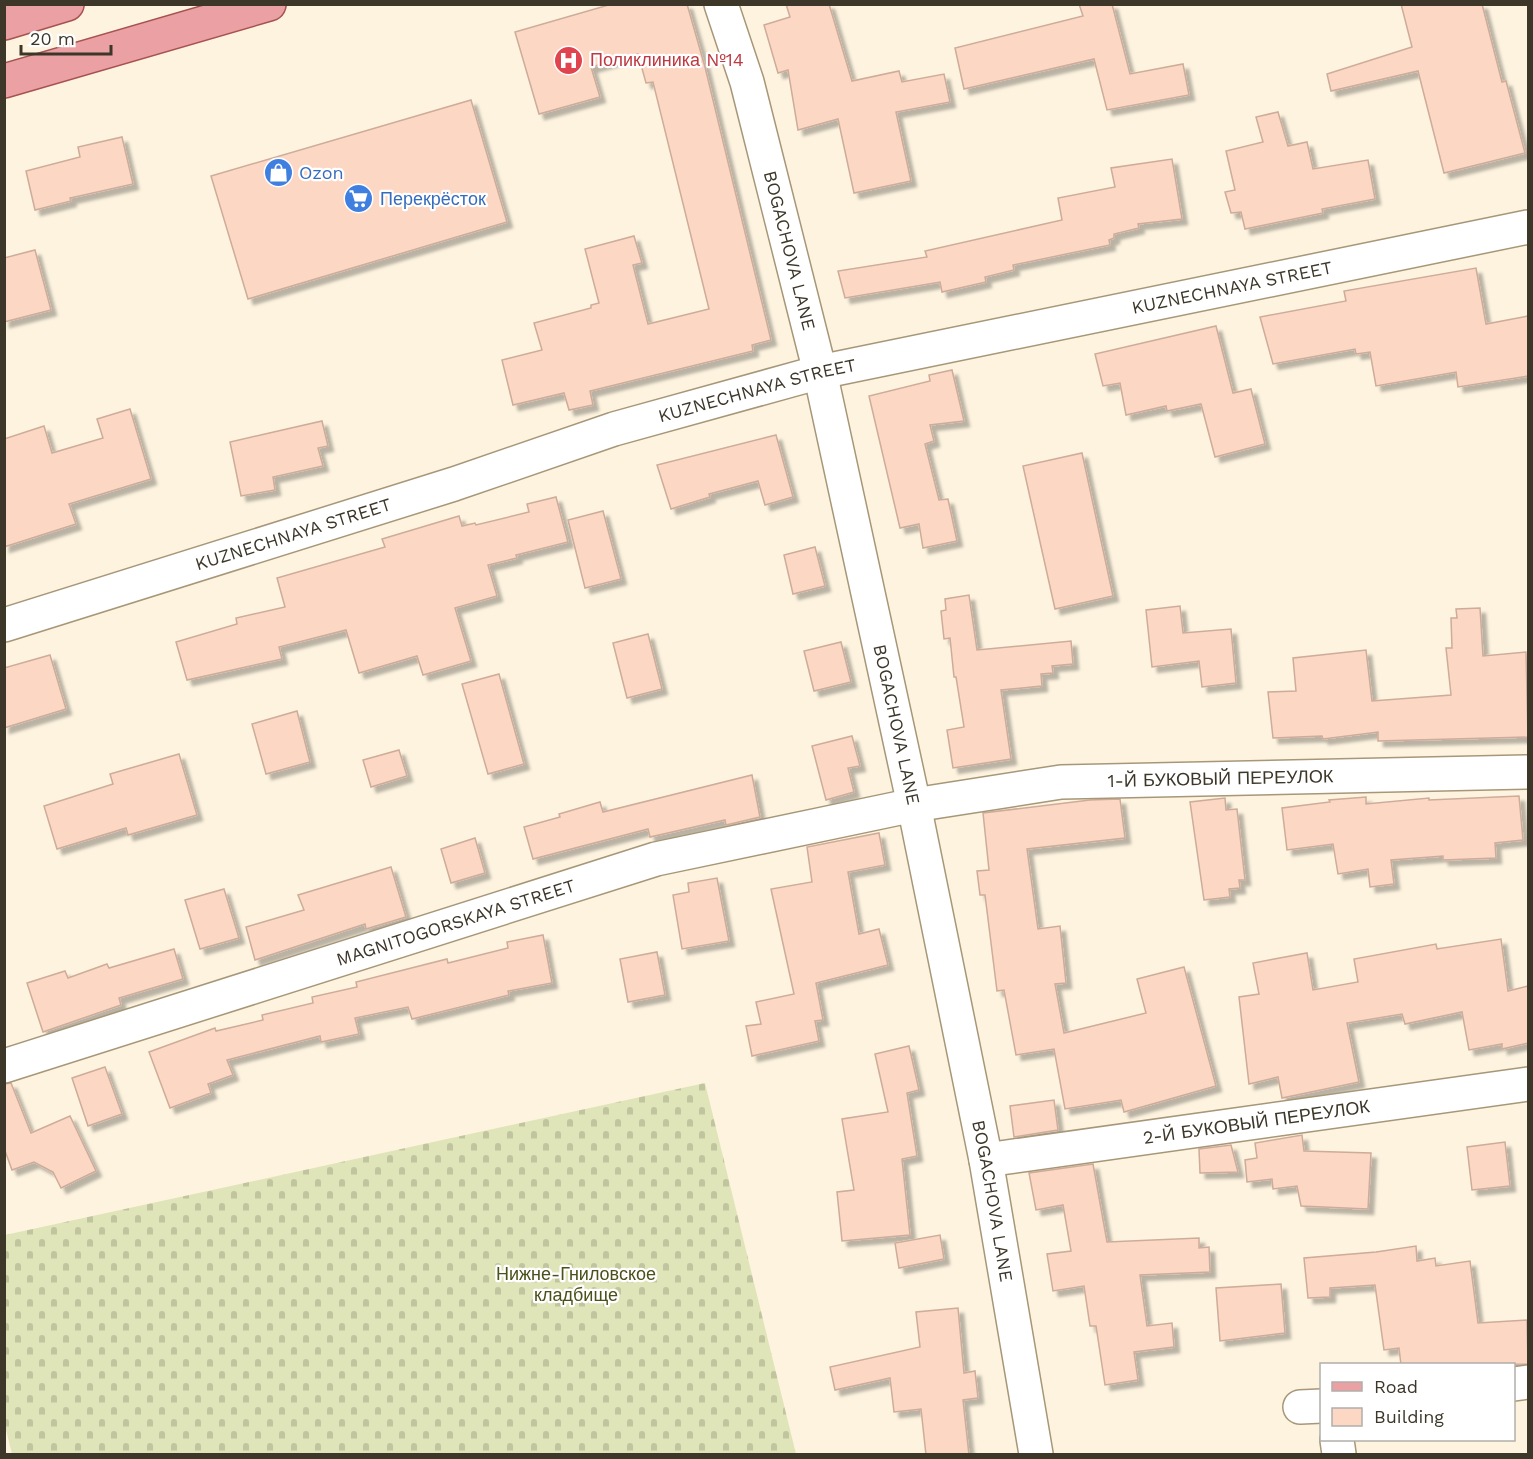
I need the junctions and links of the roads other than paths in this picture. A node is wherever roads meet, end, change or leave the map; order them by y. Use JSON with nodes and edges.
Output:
{"nodes":[{"id":1,"x":67,"y":4,"type":"edge"},
{"id":2,"x":269,"y":4,"type":"edge"},
{"id":3,"x":721,"y":4,"type":"edge"},
{"id":4,"x":4,"y":23,"type":"edge"},
{"id":5,"x":4,"y":81,"type":"edge"},
{"id":6,"x":1528,"y":227,"type":"edge"},
{"id":7,"x":820,"y":372,"type":"junction"},
{"id":8,"x":4,"y":625,"type":"edge"},
{"id":9,"x":1528,"y":772,"type":"edge"},
{"id":10,"x":914,"y":805,"type":"junction"},
{"id":11,"x":4,"y":1066,"type":"edge"},
{"id":12,"x":1528,"y":1084,"type":"edge"},
{"id":13,"x":986,"y":1160,"type":"junction"},
{"id":14,"x":1036,"y":1455,"type":"edge"}],
"edges":[{"from":1,"to":4,"type":"main road"},
{"from":2,"to":5,"type":"main road"},
{"from":3,"to":7,"type":"street","name":"BOGACHOVA LANE"},
{"from":6,"to":7,"type":"street","name":"KUZNECHNAYA STREET"},
{"from":7,"to":8,"type":"street","name":"KUZNECHNAYA STREET"},
{"from":7,"to":10,"type":"street","name":"BOGACHOVA LANE"},
{"from":9,"to":10,"type":"street","name":"1-Й БУКОВЫЙ ПЕРЕУЛОК"},
{"from":10,"to":11,"type":"street","name":"MAGNITOGORSKAYA STREET"},
{"from":10,"to":13,"type":"street","name":"BOGACHOVA LANE"},
{"from":12,"to":13,"type":"street","name":"2-Й БУКОВЫЙ ПЕРЕУЛОК"},
{"from":13,"to":14,"type":"street","name":"BOGACHOVA LANE"}]}
